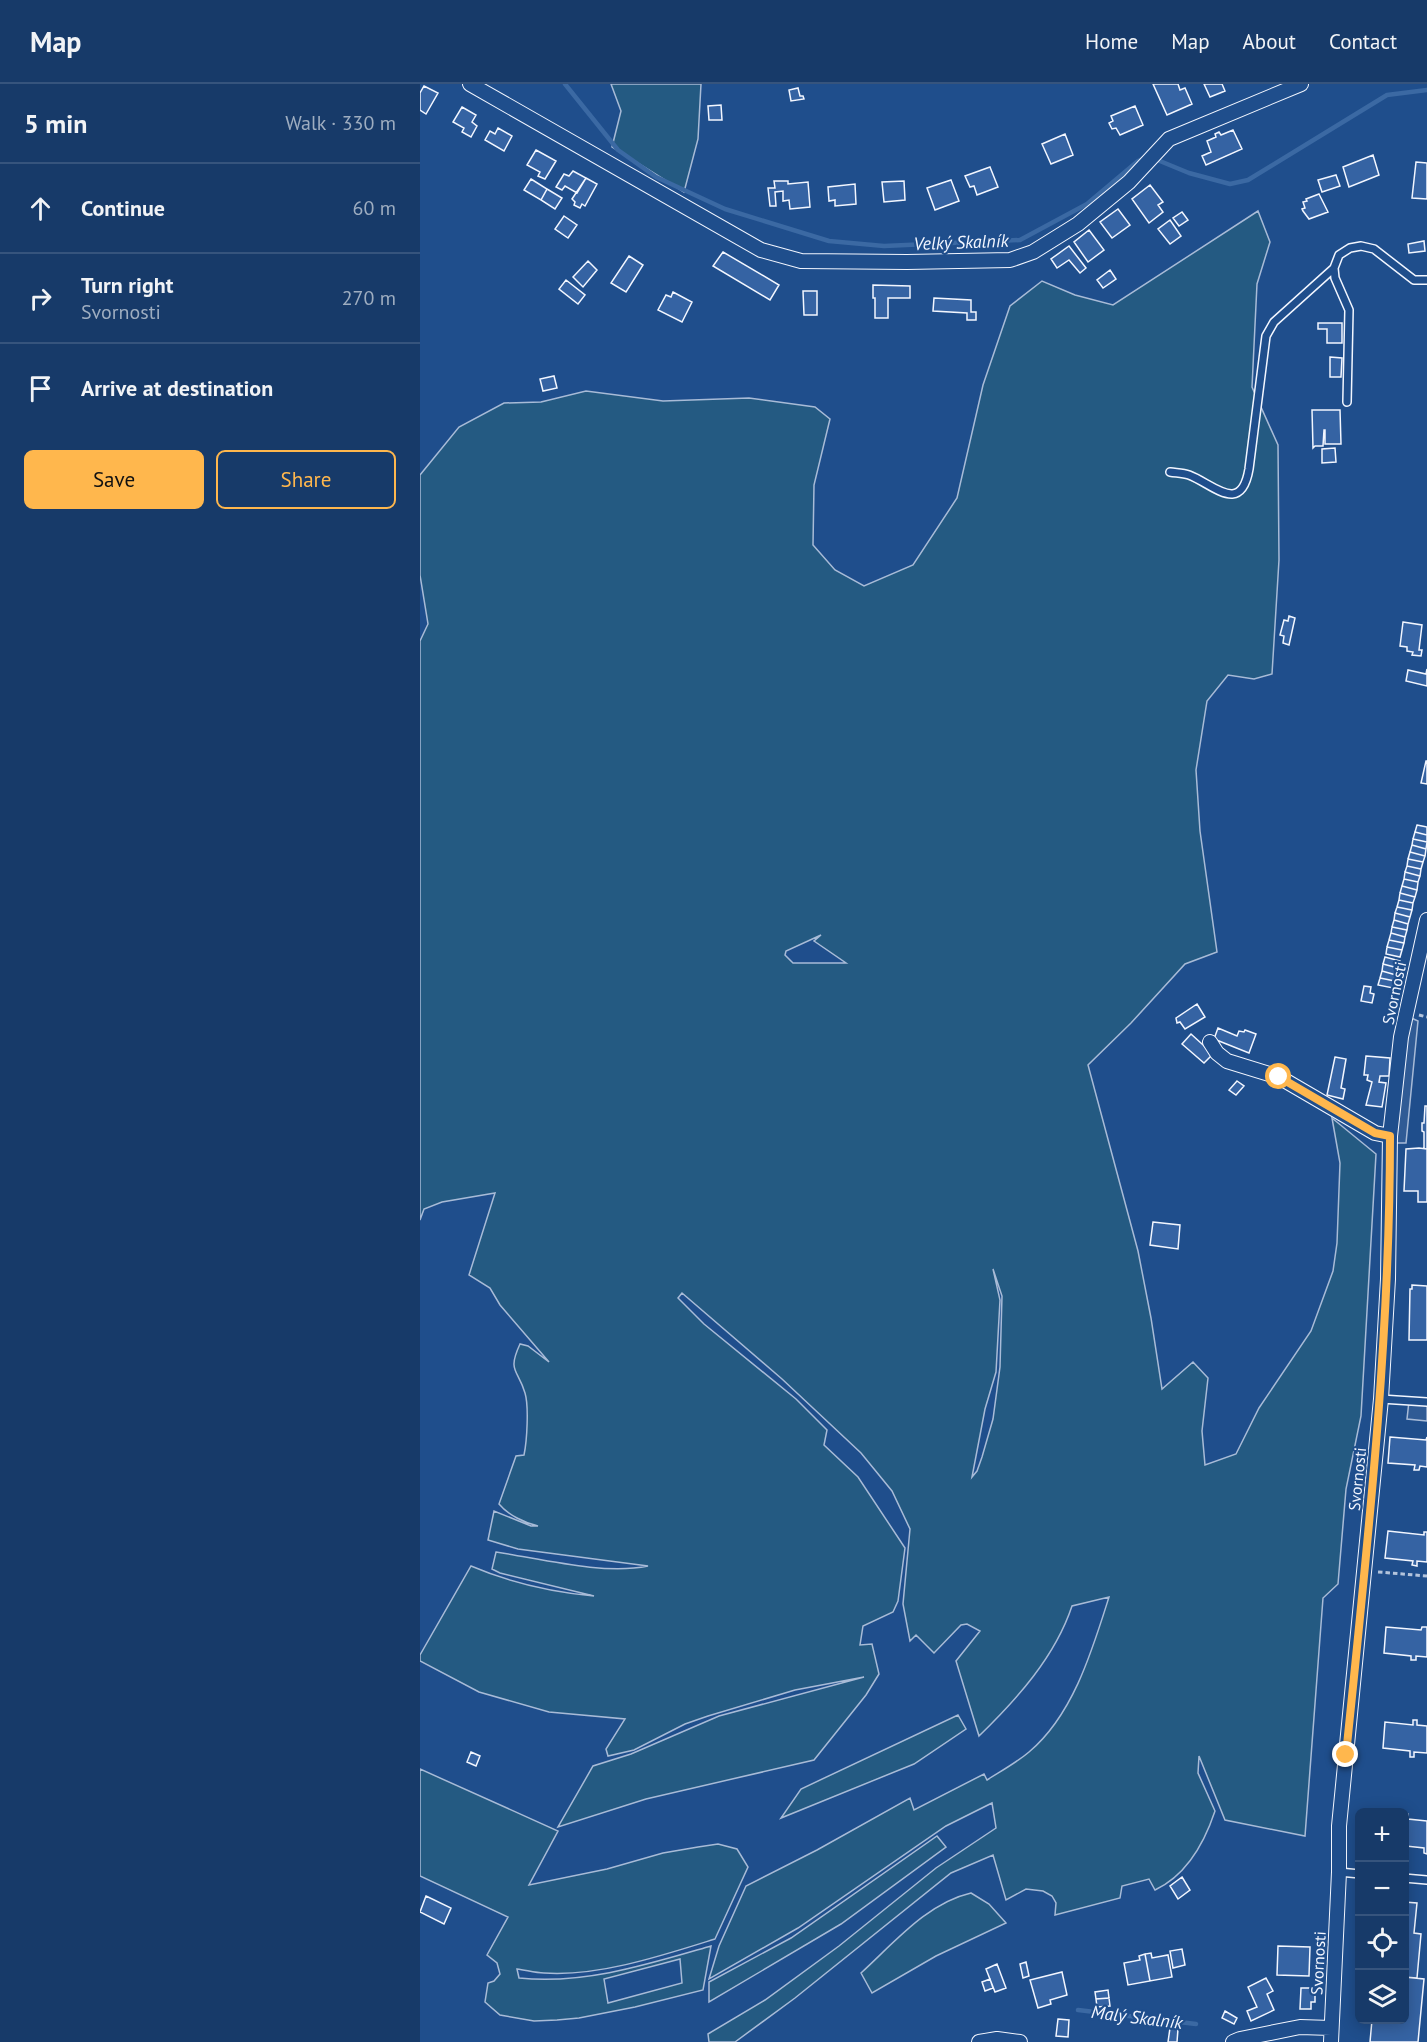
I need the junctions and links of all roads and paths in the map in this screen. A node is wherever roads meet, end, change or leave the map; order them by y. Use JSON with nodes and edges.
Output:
{"nodes":[{"id":1,"x":470,"y":84,"type":"edge"},
{"id":2,"x":1301,"y":84,"type":"edge"},
{"id":3,"x":1334,"y":268,"type":"junction"},
{"id":4,"x":1427,"y":280,"type":"edge"},
{"id":5,"x":1347,"y":402,"type":"dead end"},
{"id":6,"x":1170,"y":472,"type":"dead end"},
{"id":7,"x":1427,"y":921,"type":"edge"},
{"id":8,"x":1210,"y":1042,"type":"dead end"},
{"id":9,"x":1390,"y":1136,"type":"junction"},
{"id":10,"x":1381,"y":1399,"type":"junction"},
{"id":11,"x":1427,"y":1402,"type":"edge"},
{"id":12,"x":1373,"y":1571,"type":"dead end"},
{"id":13,"x":1427,"y":1576,"type":"edge"},
{"id":14,"x":1339,"y":1872,"type":"junction"},
{"id":15,"x":1355,"y":1874,"type":"edge"},
{"id":16,"x":1409,"y":1878,"type":"edge"},
{"id":17,"x":1427,"y":1880,"type":"edge"},
{"id":18,"x":1331,"y":2035,"type":"edge"},
{"id":19,"x":979,"y":2042,"type":"edge"},
{"id":20,"x":1020,"y":2042,"type":"edge"},
{"id":21,"x":1233,"y":2042,"type":"edge"}],
"edges":[{"from":1,"to":2,"type":"street"},
{"from":3,"to":4,"type":"lane"},
{"from":3,"to":5,"type":"lane"},
{"from":3,"to":6,"type":"lane"},
{"from":7,"to":9,"type":"street","name":"Svornosti"},
{"from":8,"to":9,"type":"street"},
{"from":9,"to":10,"type":"street","name":"Svornosti"},
{"from":10,"to":11,"type":"lane"},
{"from":10,"to":14,"type":"street","name":"Svornosti"},
{"from":12,"to":13,"type":"path"},
{"from":14,"to":15,"type":"lane"},
{"from":14,"to":18,"type":"street","name":"Svornosti"},
{"from":16,"to":17,"type":"lane"},
{"from":18,"to":21,"type":"street"},
{"from":19,"to":20,"type":"street"}]}
